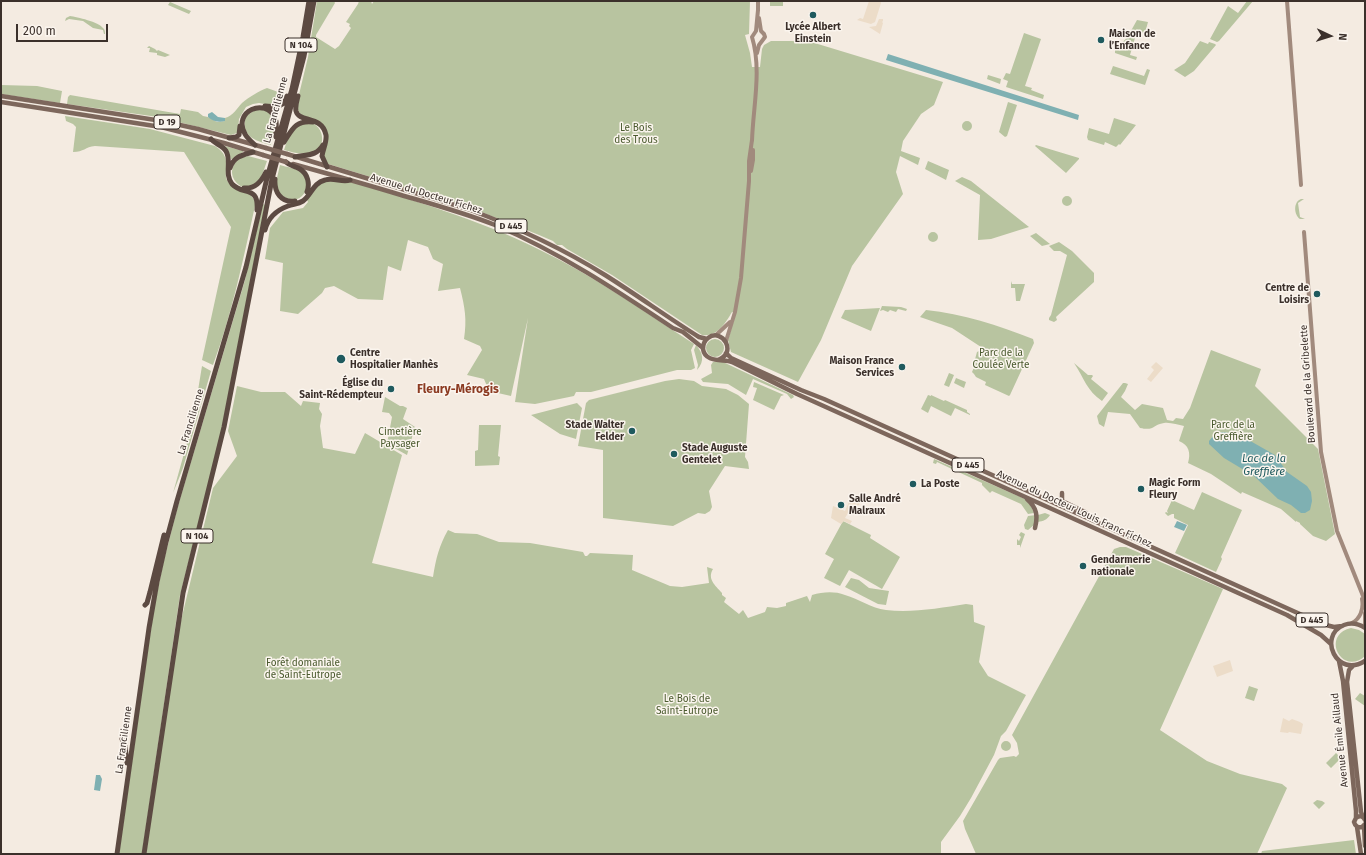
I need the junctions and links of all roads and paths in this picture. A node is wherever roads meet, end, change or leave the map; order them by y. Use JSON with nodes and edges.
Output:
{"nodes":[{"id":1,"x":309,"y":1,"type":"edge"},
{"id":2,"x":314,"y":1,"type":"edge"},
{"id":3,"x":758,"y":1,"type":"edge"},
{"id":4,"x":1287,"y":1,"type":"edge"},
{"id":5,"x":758,"y":10,"type":"junction"},
{"id":6,"x":761,"y":31,"type":"junction"},
{"id":7,"x":756,"y":32,"type":"junction"},
{"id":8,"x":754,"y":42,"type":"junction"},
{"id":9,"x":761,"y":43,"type":"junction"},
{"id":10,"x":756,"y":62,"type":"junction"},
{"id":11,"x":299,"y":76,"type":"junction"},
{"id":12,"x":292,"y":88,"type":"junction"},
{"id":13,"x":1,"y":96,"type":"edge"},
{"id":14,"x":1,"y":102,"type":"edge"},
{"id":15,"x":229,"y":138,"type":"junction"},
{"id":16,"x":211,"y":140,"type":"junction"},
{"id":17,"x":277,"y":140,"type":"junction"},
{"id":18,"x":282,"y":144,"type":"junction"},
{"id":19,"x":255,"y":145,"type":"junction"},
{"id":20,"x":277,"y":151,"type":"joint"},
{"id":21,"x":253,"y":152,"type":"junction"},
{"id":22,"x":295,"y":157,"type":"junction"},
{"id":23,"x":275,"y":159,"type":"joint"},
{"id":24,"x":286,"y":162,"type":"junction"},
{"id":25,"x":270,"y":166,"type":"junction"},
{"id":26,"x":327,"y":167,"type":"junction"},
{"id":27,"x":274,"y":173,"type":"junction"},
{"id":28,"x":350,"y":180,"type":"junction"},
{"id":29,"x":1301,"y":185,"type":"dead end"},
{"id":30,"x":258,"y":216,"type":"junction"},
{"id":31,"x":1304,"y":232,"type":"dead end"},
{"id":32,"x":261,"y":236,"type":"junction"},
{"id":33,"x":735,"y":312,"type":"junction"},
{"id":34,"x":716,"y":336,"type":"junction"},
{"id":35,"x":707,"y":339,"type":"junction"},
{"id":36,"x":726,"y":341,"type":"junction"},
{"id":37,"x":703,"y":348,"type":"junction"},
{"id":38,"x":726,"y":354,"type":"junction"},
{"id":39,"x":718,"y":360,"type":"junction"},
{"id":40,"x":830,"y":409,"type":"junction"},
{"id":41,"x":869,"y":423,"type":"junction"},
{"id":42,"x":1329,"y":490,"type":"junction"},
{"id":43,"x":1062,"y":493,"type":"dead end"},
{"id":44,"x":1022,"y":495,"type":"junction"},
{"id":45,"x":177,"y":501,"type":"junction"},
{"id":46,"x":1057,"y":505,"type":"junction"},
{"id":47,"x":1055,"y":510,"type":"junction"},
{"id":48,"x":1098,"y":523,"type":"junction"},
{"id":49,"x":1034,"y":528,"type":"dead end"},
{"id":50,"x":1347,"y":555,"type":"junction"},
{"id":51,"x":1358,"y":584,"type":"junction"},
{"id":52,"x":1365,"y":602,"type":"edge"},
{"id":53,"x":145,"y":605,"type":"dead end"},
{"id":54,"x":1365,"y":613,"type":"edge"},
{"id":55,"x":1352,"y":624,"type":"junction"},
{"id":56,"x":1342,"y":626,"type":"junction"},
{"id":57,"x":1365,"y":627,"type":"edge"},
{"id":58,"x":1331,"y":644,"type":"junction"},
{"id":59,"x":1339,"y":661,"type":"junction"},
{"id":60,"x":1365,"y":661,"type":"edge"},
{"id":61,"x":1352,"y":666,"type":"junction"},
{"id":62,"x":122,"y":739,"type":"dead end"},
{"id":63,"x":124,"y":798,"type":"junction"},
{"id":64,"x":1356,"y":818,"type":"junction"},
{"id":65,"x":1364,"y":819,"type":"edge"},
{"id":66,"x":1364,"y":825,"type":"edge"},
{"id":67,"x":1357,"y":827,"type":"junction"},
{"id":68,"x":1365,"y":846,"type":"edge"},
{"id":69,"x":117,"y":854,"type":"edge"},
{"id":70,"x":144,"y":854,"type":"edge"},
{"id":71,"x":1361,"y":854,"type":"edge"}],
"edges":[{"from":1,"to":12,"type":"highway","name":"La Francilienne","number":"N 104"},
{"from":2,"to":11,"type":"highway","name":"La Francilienne","number":"N 104"},
{"from":3,"to":5,"type":"main road"},
{"from":4,"to":29,"type":"main road"},
{"from":5,"to":6,"type":"main road"},
{"from":5,"to":7,"type":"main road"},
{"from":6,"to":7,"type":"main road"},
{"from":6,"to":9,"type":"main road"},
{"from":7,"to":8,"type":"main road"},
{"from":8,"to":9,"type":"main road"},
{"from":8,"to":10,"type":"main road"},
{"from":9,"to":10,"type":"main road"},
{"from":10,"to":33,"type":"main road"},
{"from":11,"to":18,"type":"highway","name":"La Francilienne","number":"N 104"},
{"from":11,"to":26,"type":"highway"},
{"from":12,"to":15,"type":"highway"},
{"from":12,"to":17,"type":"highway","name":"La Francilienne","number":"N 104"},
{"from":13,"to":15,"type":"main road","number":"D 19"},
{"from":14,"to":16,"type":"main road","number":"D 19"},
{"from":15,"to":19,"type":"main road","number":"D 19"},
{"from":16,"to":21,"type":"main road","number":"D 19"},
{"from":16,"to":30,"type":"highway"},
{"from":17,"to":19,"type":"highway"},
{"from":17,"to":25,"type":"highway","name":"La Francilienne","number":"N 104"},
{"from":18,"to":22,"type":"highway"},
{"from":18,"to":27,"type":"highway","name":"La Francilienne","number":"N 104"},
{"from":19,"to":20,"type":"main road","number":"D 19","bridge":true},
{"from":20,"to":22,"type":"main road","number":"D 445","bridge":true},
{"from":21,"to":23,"type":"main road","number":"D 19","bridge":true},
{"from":21,"to":25,"type":"highway"},
{"from":22,"to":26,"type":"main road","number":"D 445"},
{"from":23,"to":24,"type":"main road","number":"D 445","bridge":true},
{"from":24,"to":27,"type":"highway"},
{"from":24,"to":28,"type":"main road","number":"D 445"},
{"from":25,"to":30,"type":"highway","name":"La Francilienne","number":"N 104"},
{"from":26,"to":35,"type":"main road","number":"D 445"},
{"from":27,"to":32,"type":"highway","name":"La Francilienne","number":"N 104"},
{"from":28,"to":32,"type":"highway"},
{"from":28,"to":37,"type":"main road","name":"Avenue du Docteur Fichez","number":"D 445"},
{"from":30,"to":45,"type":"highway","name":"La Francilienne","number":"N 104"},
{"from":31,"to":42,"type":"main road","name":"Boulevard de la Gribelette"},
{"from":32,"to":70,"type":"highway","name":"La Francilienne","number":"N 104"},
{"from":33,"to":34,"type":"main road"},
{"from":33,"to":36,"type":"main road"},
{"from":34,"to":35,"type":"main road"},
{"from":34,"to":36,"type":"main road"},
{"from":35,"to":37,"type":"main road"},
{"from":36,"to":38,"type":"main road"},
{"from":37,"to":39,"type":"main road"},
{"from":38,"to":39,"type":"main road"},
{"from":38,"to":41,"type":"main road","name":"Avenue du Docteur Louis Franc Fichez","number":"D 445"},
{"from":39,"to":40,"type":"main road","name":"Avenue du Docteur Louis Franc Fichez","number":"D 445"},
{"from":40,"to":41,"type":"main road","name":"Avenue du Docteur Louis Franc Fichez","number":"D 445"},
{"from":40,"to":41,"type":"main road"},
{"from":41,"to":44,"type":"main road","name":"Avenue du Docteur Louis Franc Fichez","number":"D 445"},
{"from":41,"to":46,"type":"main road","name":"Avenue du Docteur Louis Franc Fichez","number":"D 445"},
{"from":42,"to":50,"type":"main road"},
{"from":42,"to":50,"type":"main road","name":"Boulevard de la Gribelette"},
{"from":43,"to":48,"type":"main road"},
{"from":44,"to":46,"type":"main road"},
{"from":44,"to":47,"type":"main road","name":"Avenue du Docteur Louis Franc Fichez","number":"D 445"},
{"from":44,"to":49,"type":"main road"},
{"from":45,"to":53,"type":"highway"},
{"from":45,"to":63,"type":"highway","name":"La Francilienne","number":"N 104"},
{"from":46,"to":48,"type":"main road","name":"Avenue du Docteur Louis Franc Fichez","number":"D 445"},
{"from":47,"to":48,"type":"main road"},
{"from":47,"to":58,"type":"main road","name":"Avenue du Docteur Louis Franc Fichez","number":"D 445"},
{"from":48,"to":56,"type":"main road","name":"Avenue du Docteur Louis Franc Fichez","number":"D 445"},
{"from":50,"to":51,"type":"main road"},
{"from":51,"to":52,"type":"main road"},
{"from":51,"to":55,"type":"main road"},
{"from":54,"to":57,"type":"main road"},
{"from":55,"to":56,"type":"main road"},
{"from":55,"to":57,"type":"main road"},
{"from":56,"to":58,"type":"main road"},
{"from":58,"to":59,"type":"main road","name":"Avenue Émile Aillaud"},
{"from":59,"to":61,"type":"main road"},
{"from":59,"to":64,"type":"main road","name":"Avenue Émile Aillaud"},
{"from":60,"to":61,"type":"main road"},
{"from":61,"to":65,"type":"main road","name":"Avenue Émile Aillaud"},
{"from":62,"to":63,"type":"highway"},
{"from":63,"to":69,"type":"highway","name":"La Francilienne","number":"N 104"},
{"from":64,"to":65,"type":"main road"},
{"from":64,"to":67,"type":"main road","name":"Avenue Émile Aillaud"},
{"from":66,"to":67,"type":"main road"},
{"from":66,"to":68,"type":"main road"},
{"from":67,"to":71,"type":"main road"}]}
